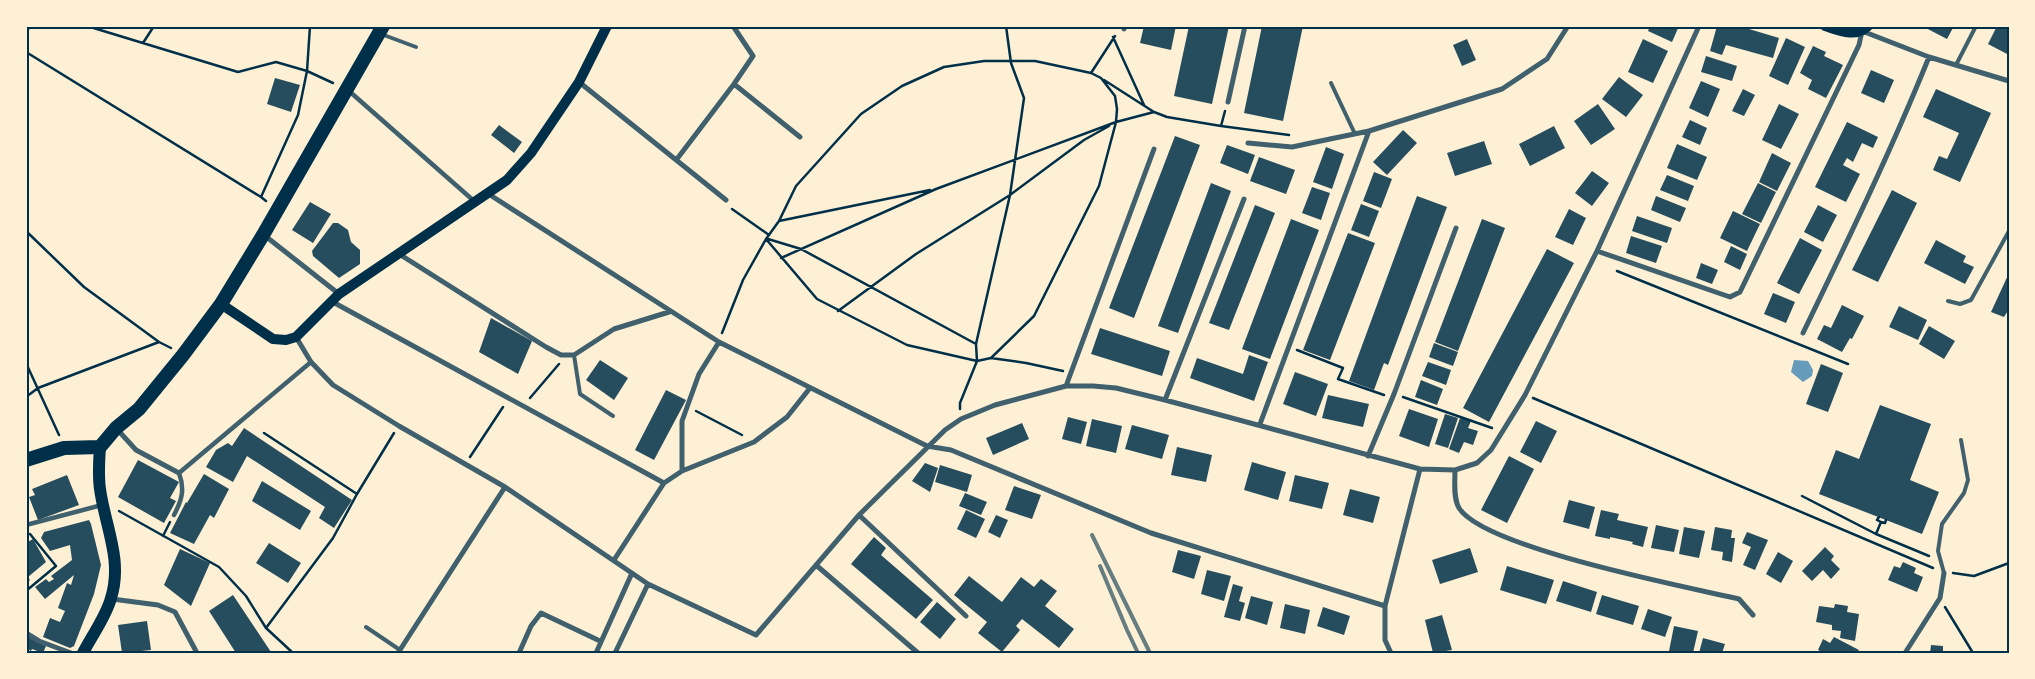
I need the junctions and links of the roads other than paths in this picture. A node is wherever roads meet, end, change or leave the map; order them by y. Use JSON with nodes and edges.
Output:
{"nodes":[{"id":1,"x":607,"y":26,"type":"edge"},
{"id":2,"x":734,"y":26,"type":"edge"},
{"id":3,"x":1245,"y":26,"type":"edge"},
{"id":4,"x":1568,"y":26,"type":"edge"},
{"id":5,"x":1698,"y":26,"type":"edge"},
{"id":6,"x":1825,"y":26,"type":"edge"},
{"id":7,"x":1976,"y":26,"type":"edge"},
{"id":8,"x":1865,"y":29,"type":"edge"},
{"id":9,"x":381,"y":30,"type":"edge"},
{"id":10,"x":416,"y":48,"type":"dead end"},
{"id":11,"x":1929,"y":57,"type":"junction"},
{"id":12,"x":1956,"y":65,"type":"junction"},
{"id":13,"x":2009,"y":80,"type":"edge"},
{"id":14,"x":579,"y":82,"type":"junction"},
{"id":15,"x":1332,"y":83,"type":"dead end"},
{"id":16,"x":734,"y":84,"type":"junction"},
{"id":17,"x":348,"y":90,"type":"junction"},
{"id":18,"x":1228,"y":102,"type":"road end"},
{"id":19,"x":1369,"y":130,"type":"junction"},
{"id":20,"x":1355,"y":134,"type":"junction"},
{"id":21,"x":800,"y":137,"type":"dead end"},
{"id":22,"x":1248,"y":143,"type":"dead end"},
{"id":23,"x":1154,"y":149,"type":"dead end"},
{"id":24,"x":677,"y":160,"type":"junction"},
{"id":25,"x":487,"y":193,"type":"junction"},
{"id":26,"x":1244,"y":199,"type":"dead end"},
{"id":27,"x":726,"y":200,"type":"road end"},
{"id":28,"x":474,"y":201,"type":"junction"},
{"id":29,"x":1456,"y":228,"type":"dead end"},
{"id":30,"x":2009,"y":231,"type":"edge"},
{"id":31,"x":263,"y":235,"type":"junction"},
{"id":32,"x":1597,"y":251,"type":"junction"},
{"id":33,"x":399,"y":254,"type":"junction"},
{"id":34,"x":335,"y":298,"type":"junction"},
{"id":35,"x":1948,"y":301,"type":"dead end"},
{"id":36,"x":221,"y":304,"type":"junction"},
{"id":37,"x":669,"y":312,"type":"junction"},
{"id":38,"x":1803,"y":333,"type":"dead end"},
{"id":39,"x":296,"y":337,"type":"junction"},
{"id":40,"x":719,"y":342,"type":"junction"},
{"id":41,"x":574,"y":355,"type":"junction"},
{"id":42,"x":311,"y":362,"type":"junction"},
{"id":43,"x":1066,"y":386,"type":"junction"},
{"id":44,"x":810,"y":388,"type":"junction"},
{"id":45,"x":1165,"y":400,"type":"junction"},
{"id":46,"x":613,"y":416,"type":"dead end"},
{"id":47,"x":1260,"y":424,"type":"junction"},
{"id":48,"x":116,"y":428,"type":"junction"},
{"id":49,"x":1961,"y":440,"type":"dead end"},
{"id":50,"x":927,"y":446,"type":"junction"},
{"id":51,"x":100,"y":447,"type":"junction"},
{"id":52,"x":1368,"y":456,"type":"junction"},
{"id":53,"x":26,"y":460,"type":"edge"},
{"id":54,"x":1420,"y":469,"type":"junction"},
{"id":55,"x":1455,"y":470,"type":"junction"},
{"id":56,"x":682,"y":471,"type":"junction"},
{"id":57,"x":179,"y":473,"type":"junction"},
{"id":58,"x":664,"y":484,"type":"junction"},
{"id":59,"x":505,"y":487,"type":"junction"},
{"id":60,"x":104,"y":505,"type":"junction"},
{"id":61,"x":174,"y":515,"type":"road end"},
{"id":62,"x":859,"y":515,"type":"junction"},
{"id":63,"x":26,"y":527,"type":"edge"},
{"id":64,"x":614,"y":560,"type":"junction"},
{"id":65,"x":816,"y":565,"type":"junction"},
{"id":66,"x":1944,"y":572,"type":"joint"},
{"id":67,"x":632,"y":573,"type":"junction"},
{"id":68,"x":648,"y":584,"type":"junction"},
{"id":69,"x":111,"y":599,"type":"junction"},
{"id":70,"x":1385,"y":606,"type":"junction"},
{"id":71,"x":1753,"y":615,"type":"dead end"},
{"id":72,"x":966,"y":616,"type":"dead end"},
{"id":73,"x":366,"y":627,"type":"dead end"},
{"id":74,"x":26,"y":633,"type":"edge"},
{"id":75,"x":600,"y":641,"type":"junction"},
{"id":76,"x":399,"y":652,"type":"edge"},
{"id":77,"x":71,"y":653,"type":"edge"},
{"id":78,"x":83,"y":653,"type":"edge"},
{"id":79,"x":197,"y":653,"type":"edge"},
{"id":80,"x":519,"y":653,"type":"edge"},
{"id":81,"x":596,"y":653,"type":"edge"},
{"id":82,"x":615,"y":653,"type":"edge"},
{"id":83,"x":918,"y":653,"type":"edge"},
{"id":84,"x":1391,"y":653,"type":"edge"},
{"id":85,"x":1905,"y":653,"type":"edge"}],
"edges":[{"from":1,"to":14,"type":"main road"},
{"from":2,"to":16,"type":"street"},
{"from":3,"to":18,"type":"street"},
{"from":4,"to":19,"type":"street"},
{"from":5,"to":32,"type":"street"},
{"from":6,"to":8,"type":"main road"},
{"from":7,"to":12,"type":"lane"},
{"from":8,"to":11,"type":"street"},
{"from":8,"to":32,"type":"street"},
{"from":9,"to":10,"type":"lane"},
{"from":9,"to":17,"type":"highway"},
{"from":11,"to":12,"type":"street"},
{"from":11,"to":38,"type":"street"},
{"from":12,"to":13,"type":"street"},
{"from":14,"to":24,"type":"street"},
{"from":14,"to":25,"type":"main road"},
{"from":15,"to":20,"type":"lane"},
{"from":16,"to":21,"type":"street"},
{"from":16,"to":24,"type":"street"},
{"from":17,"to":28,"type":"street"},
{"from":17,"to":31,"type":"highway"},
{"from":19,"to":20,"type":"street"},
{"from":19,"to":47,"type":"street"},
{"from":20,"to":22,"type":"street"},
{"from":23,"to":43,"type":"street"},
{"from":24,"to":27,"type":"street"},
{"from":25,"to":28,"type":"main road"},
{"from":25,"to":37,"type":"street"},
{"from":26,"to":45,"type":"street"},
{"from":28,"to":33,"type":"main road"},
{"from":29,"to":52,"type":"street"},
{"from":30,"to":35,"type":"lane"},
{"from":31,"to":34,"type":"street"},
{"from":31,"to":36,"type":"highway"},
{"from":32,"to":55,"type":"street"},
{"from":33,"to":34,"type":"main road"},
{"from":33,"to":41,"type":"street"},
{"from":34,"to":39,"type":"main road"},
{"from":34,"to":58,"type":"street"},
{"from":36,"to":39,"type":"main road"},
{"from":36,"to":48,"type":"highway"},
{"from":37,"to":40,"type":"street"},
{"from":37,"to":41,"type":"street"},
{"from":39,"to":42,"type":"street"},
{"from":40,"to":44,"type":"street"},
{"from":40,"to":56,"type":"street"},
{"from":41,"to":46,"type":"lane"},
{"from":42,"to":57,"type":"street"},
{"from":42,"to":59,"type":"street"},
{"from":43,"to":45,"type":"street"},
{"from":43,"to":50,"type":"street"},
{"from":44,"to":50,"type":"street"},
{"from":44,"to":56,"type":"street"},
{"from":45,"to":47,"type":"street"},
{"from":47,"to":52,"type":"street"},
{"from":48,"to":51,"type":"highway"},
{"from":48,"to":57,"type":"street"},
{"from":49,"to":66,"type":"lane"},
{"from":50,"to":62,"type":"street"},
{"from":50,"to":70,"type":"street"},
{"from":51,"to":53,"type":"highway"},
{"from":51,"to":60,"type":"main road"},
{"from":52,"to":54,"type":"street"},
{"from":54,"to":55,"type":"street"},
{"from":54,"to":70,"type":"street"},
{"from":55,"to":71,"type":"street"},
{"from":56,"to":58,"type":"street"},
{"from":57,"to":61,"type":"street"},
{"from":58,"to":64,"type":"street"},
{"from":59,"to":64,"type":"street"},
{"from":59,"to":76,"type":"street"},
{"from":60,"to":63,"type":"street"},
{"from":60,"to":69,"type":"main road"},
{"from":62,"to":65,"type":"street"},
{"from":62,"to":72,"type":"street"},
{"from":64,"to":67,"type":"street"},
{"from":65,"to":68,"type":"street"},
{"from":65,"to":83,"type":"street"},
{"from":66,"to":85,"type":"street"},
{"from":67,"to":68,"type":"street"},
{"from":67,"to":75,"type":"street"},
{"from":68,"to":82,"type":"street"},
{"from":69,"to":78,"type":"main road"},
{"from":69,"to":79,"type":"street"},
{"from":70,"to":84,"type":"street"},
{"from":73,"to":76,"type":"lane"},
{"from":74,"to":77,"type":"street"},
{"from":75,"to":80,"type":"street"},
{"from":75,"to":81,"type":"street"}]}
